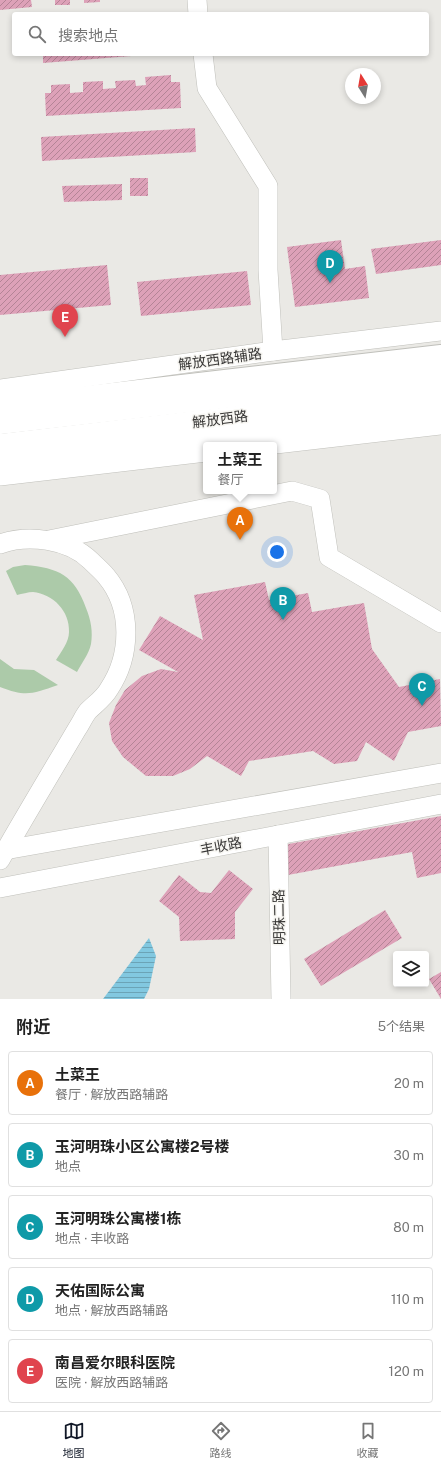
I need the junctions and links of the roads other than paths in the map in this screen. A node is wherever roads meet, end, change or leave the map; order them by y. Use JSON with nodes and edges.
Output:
{"nodes":[{"id":1,"x":197,"y":0,"type":"edge"},
{"id":2,"x":198,"y":12,"type":"edge"},
{"id":3,"x":203,"y":56,"type":"edge"},
{"id":4,"x":441,"y":331,"type":"edge"},
{"id":5,"x":273,"y":351,"type":"junction"},
{"id":6,"x":441,"y":356,"type":"edge"},
{"id":7,"x":441,"y":372,"type":"edge"},
{"id":8,"x":0,"y":389,"type":"edge"},
{"id":9,"x":441,"y":393,"type":"edge"},
{"id":10,"x":0,"y":407,"type":"edge"},
{"id":11,"x":441,"y":409,"type":"edge"},
{"id":12,"x":0,"y":423,"type":"edge"},
{"id":13,"x":441,"y":425,"type":"edge"},
{"id":14,"x":277,"y":444,"type":"edge"},
{"id":15,"x":0,"y":445,"type":"edge"},
{"id":16,"x":203,"y":452,"type":"edge"},
{"id":17,"x":0,"y":463,"type":"edge"},
{"id":18,"x":0,"y":476,"type":"edge"},
{"id":19,"x":48,"y":540,"type":"junction"},
{"id":20,"x":0,"y":544,"type":"edge"},
{"id":21,"x":441,"y":623,"type":"edge"},
{"id":22,"x":441,"y":773,"type":"edge"},
{"id":23,"x":441,"y":804,"type":"edge"},
{"id":24,"x":278,"y":835,"type":"junction"},
{"id":25,"x":3,"y":855,"type":"edge"},
{"id":26,"x":0,"y":888,"type":"edge"},
{"id":27,"x":281,"y":999,"type":"edge"}],
"edges":[{"from":1,"to":2,"type":"street"},
{"from":3,"to":5,"type":"street"},
{"from":4,"to":5,"type":"street","name":"解放西路辅路"},
{"from":5,"to":8,"type":"street","name":"解放西路辅路"},
{"from":6,"to":10,"type":"main road","name":"解放西路辅路"},
{"from":7,"to":12,"type":"main road","name":"解放西路"},
{"from":9,"to":15,"type":"main road","name":"解放西路"},
{"from":11,"to":17,"type":"main road"},
{"from":13,"to":14,"type":"street"},
{"from":16,"to":18,"type":"street"},
{"from":19,"to":20,"type":"street"},
{"from":19,"to":21,"type":"street"},
{"from":19,"to":25,"type":"street"},
{"from":22,"to":25,"type":"street"},
{"from":23,"to":24,"type":"street","name":"丰收路"},
{"from":24,"to":26,"type":"street","name":"丰收路"},
{"from":24,"to":27,"type":"street","name":"明珠二路"}]}
